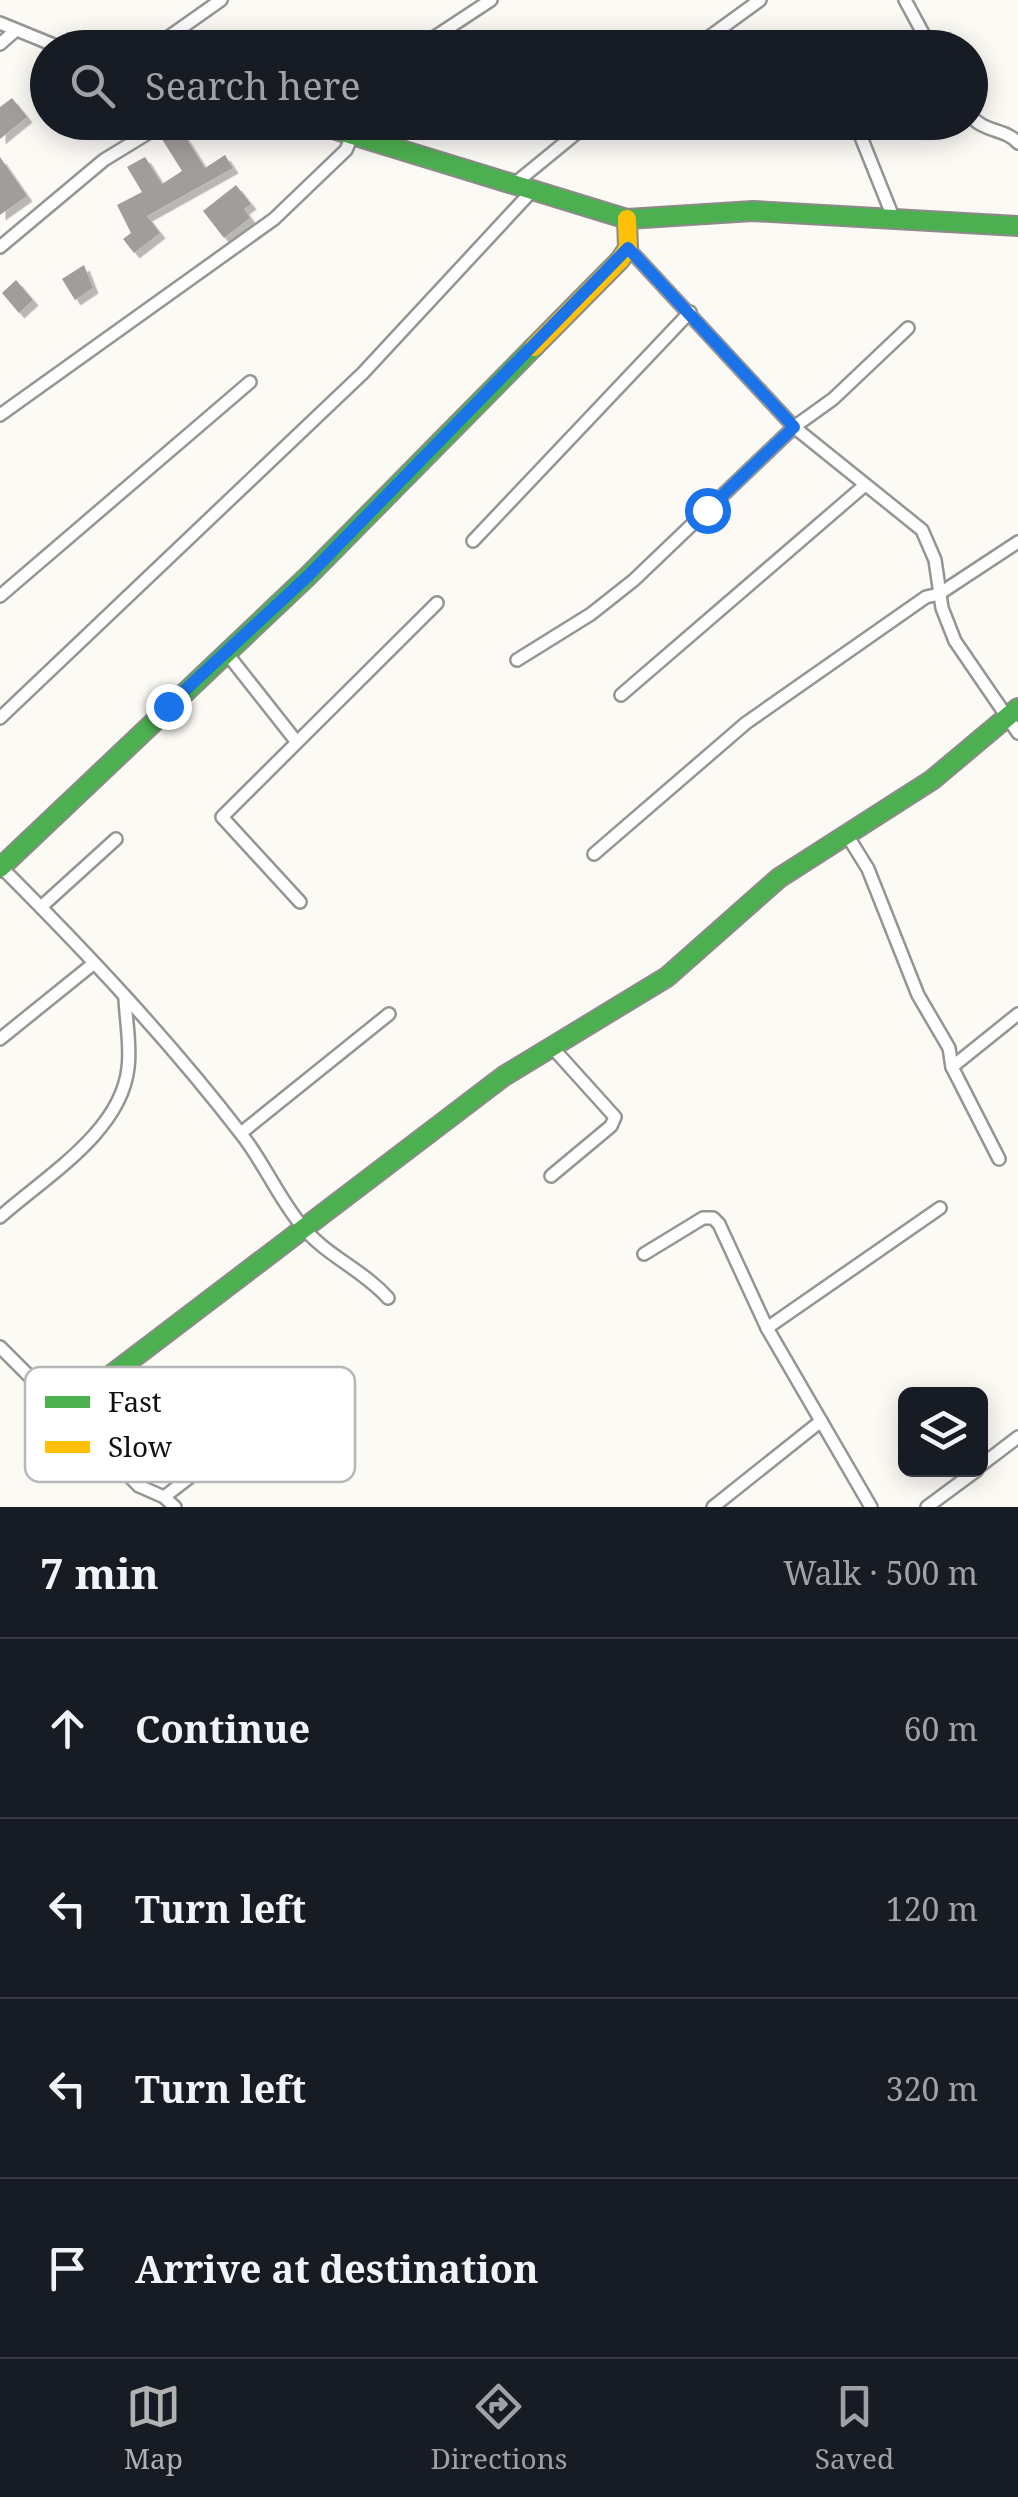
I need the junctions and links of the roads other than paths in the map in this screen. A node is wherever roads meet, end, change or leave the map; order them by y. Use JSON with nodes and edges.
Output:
{"nodes":[{"id":1,"x":221,"y":0,"type":"edge"},
{"id":2,"x":490,"y":0,"type":"edge"},
{"id":3,"x":760,"y":0,"type":"edge"},
{"id":4,"x":904,"y":0,"type":"edge"},
{"id":5,"x":0,"y":23,"type":"edge"},
{"id":6,"x":16,"y":30,"type":"junction"},
{"id":7,"x":179,"y":30,"type":"edge"},
{"id":8,"x":445,"y":30,"type":"edge"},
{"id":9,"x":719,"y":30,"type":"edge"},
{"id":10,"x":921,"y":30,"type":"edge"},
{"id":11,"x":30,"y":36,"type":"edge"},
{"id":12,"x":0,"y":44,"type":"edge"},
{"id":13,"x":988,"y":130,"type":"edge"},
{"id":14,"x":137,"y":140,"type":"edge"},
{"id":15,"x":351,"y":140,"type":"edge"},
{"id":16,"x":386,"y":140,"type":"edge"},
{"id":17,"x":572,"y":140,"type":"edge"},
{"id":18,"x":862,"y":140,"type":"edge"},
{"id":19,"x":1018,"y":143,"type":"edge"},
{"id":20,"x":522,"y":189,"type":"junction"},
{"id":21,"x":893,"y":217,"type":"junction"},
{"id":22,"x":627,"y":220,"type":"junction"},
{"id":23,"x":1018,"y":226,"type":"edge"},
{"id":24,"x":0,"y":247,"type":"edge"},
{"id":25,"x":628,"y":248,"type":"junction"},
{"id":26,"x":690,"y":312,"type":"junction"},
{"id":27,"x":908,"y":328,"type":"dead end"},
{"id":28,"x":250,"y":382,"type":"dead end"},
{"id":29,"x":0,"y":416,"type":"edge"},
{"id":30,"x":794,"y":427,"type":"junction"},
{"id":31,"x":865,"y":486,"type":"junction"},
{"id":32,"x":473,"y":541,"type":"dead end"},
{"id":33,"x":1018,"y":542,"type":"edge"},
{"id":34,"x":939,"y":594,"type":"junction"},
{"id":35,"x":0,"y":596,"type":"edge"},
{"id":36,"x":437,"y":603,"type":"dead end"},
{"id":37,"x":225,"y":651,"type":"junction"},
{"id":38,"x":517,"y":660,"type":"dead end"},
{"id":39,"x":621,"y":695,"type":"dead end"},
{"id":40,"x":1013,"y":712,"type":"edge"},
{"id":41,"x":0,"y":718,"type":"edge"},
{"id":42,"x":1018,"y":733,"type":"edge"},
{"id":43,"x":296,"y":741,"type":"junction"},
{"id":44,"x":847,"y":835,"type":"junction"},
{"id":45,"x":116,"y":839,"type":"dead end"},
{"id":46,"x":594,"y":854,"type":"dead end"},
{"id":47,"x":0,"y":868,"type":"edge"},
{"id":48,"x":300,"y":902,"type":"dead end"},
{"id":49,"x":41,"y":907,"type":"junction"},
{"id":50,"x":93,"y":964,"type":"junction"},
{"id":51,"x":125,"y":999,"type":"junction"},
{"id":52,"x":389,"y":1014,"type":"dead end"},
{"id":53,"x":1018,"y":1014,"type":"edge"},
{"id":54,"x":0,"y":1039,"type":"edge"},
{"id":55,"x":551,"y":1046,"type":"junction"},
{"id":56,"x":952,"y":1067,"type":"junction"},
{"id":57,"x":241,"y":1133,"type":"junction"},
{"id":58,"x":999,"y":1158,"type":"dead end"},
{"id":59,"x":552,"y":1176,"type":"dead end"},
{"id":60,"x":940,"y":1208,"type":"dead end"},
{"id":61,"x":0,"y":1216,"type":"edge"},
{"id":62,"x":303,"y":1228,"type":"junction"},
{"id":63,"x":644,"y":1254,"type":"dead end"},
{"id":64,"x":388,"y":1298,"type":"dead end"},
{"id":65,"x":767,"y":1328,"type":"junction"},
{"id":66,"x":0,"y":1347,"type":"edge"},
{"id":67,"x":121,"y":1367,"type":"edge"},
{"id":68,"x":25,"y":1371,"type":"edge"},
{"id":69,"x":821,"y":1421,"type":"junction"},
{"id":70,"x":1018,"y":1437,"type":"edge"},
{"id":71,"x":988,"y":1461,"type":"edge"},
{"id":72,"x":967,"y":1477,"type":"edge"},
{"id":73,"x":135,"y":1482,"type":"edge"},
{"id":74,"x":184,"y":1482,"type":"edge"},
{"id":75,"x":164,"y":1497,"type":"junction"},
{"id":76,"x":175,"y":1507,"type":"edge"},
{"id":77,"x":713,"y":1507,"type":"edge"},
{"id":78,"x":871,"y":1507,"type":"edge"},
{"id":79,"x":927,"y":1507,"type":"edge"}],
"edges":[{"from":1,"to":7,"type":"street"},
{"from":2,"to":8,"type":"street"},
{"from":3,"to":9,"type":"street"},
{"from":4,"to":10,"type":"street"},
{"from":5,"to":6,"type":"street"},
{"from":6,"to":11,"type":"street"},
{"from":6,"to":12,"type":"street"},
{"from":13,"to":19,"type":"street"},
{"from":14,"to":24,"type":"street"},
{"from":15,"to":29,"type":"street"},
{"from":16,"to":20,"type":"street"},
{"from":17,"to":20,"type":"street"},
{"from":18,"to":21,"type":"street"},
{"from":20,"to":22,"type":"street"},
{"from":20,"to":41,"type":"street"},
{"from":21,"to":22,"type":"street"},
{"from":21,"to":23,"type":"street"},
{"from":22,"to":25,"type":"street"},
{"from":25,"to":26,"type":"street"},
{"from":25,"to":37,"type":"street"},
{"from":26,"to":30,"type":"street"},
{"from":26,"to":32,"type":"street"},
{"from":27,"to":30,"type":"street"},
{"from":28,"to":35,"type":"street"},
{"from":30,"to":31,"type":"street"},
{"from":30,"to":38,"type":"street"},
{"from":31,"to":34,"type":"street"},
{"from":31,"to":39,"type":"street"},
{"from":33,"to":34,"type":"street"},
{"from":34,"to":40,"type":"street"},
{"from":34,"to":46,"type":"street"},
{"from":36,"to":43,"type":"street"},
{"from":37,"to":43,"type":"street"},
{"from":37,"to":47,"type":"street"},
{"from":40,"to":42,"type":"street"},
{"from":40,"to":44,"type":"street"},
{"from":43,"to":48,"type":"street"},
{"from":44,"to":55,"type":"street"},
{"from":44,"to":56,"type":"street"},
{"from":45,"to":49,"type":"street"},
{"from":47,"to":49,"type":"street"},
{"from":49,"to":50,"type":"street"},
{"from":50,"to":51,"type":"street"},
{"from":50,"to":54,"type":"street"},
{"from":51,"to":57,"type":"street"},
{"from":51,"to":61,"type":"street"},
{"from":52,"to":57,"type":"street"},
{"from":53,"to":56,"type":"street"},
{"from":55,"to":59,"type":"street"},
{"from":55,"to":62,"type":"street"},
{"from":56,"to":58,"type":"street"},
{"from":57,"to":62,"type":"street"},
{"from":60,"to":65,"type":"street"},
{"from":62,"to":64,"type":"street"},
{"from":62,"to":67,"type":"street"},
{"from":63,"to":65,"type":"street"},
{"from":65,"to":69,"type":"street"},
{"from":66,"to":68,"type":"street"},
{"from":69,"to":77,"type":"street"},
{"from":69,"to":78,"type":"street"},
{"from":70,"to":71,"type":"street"},
{"from":72,"to":79,"type":"street"},
{"from":73,"to":75,"type":"street"},
{"from":74,"to":75,"type":"street"},
{"from":75,"to":76,"type":"street"}]}
